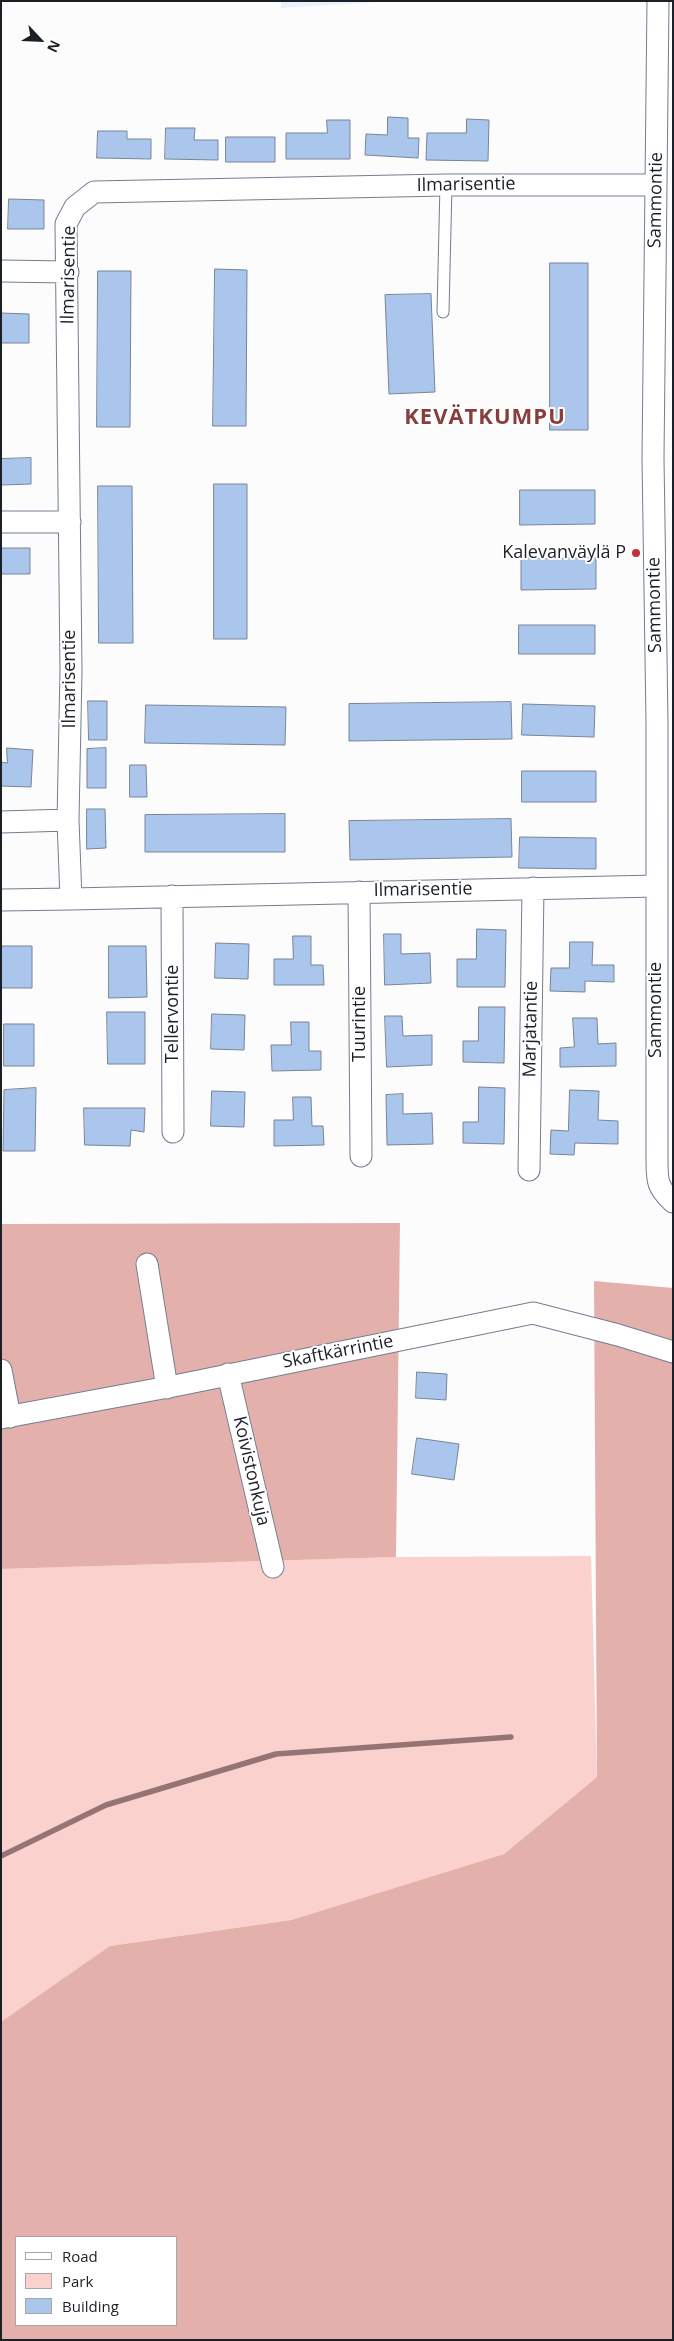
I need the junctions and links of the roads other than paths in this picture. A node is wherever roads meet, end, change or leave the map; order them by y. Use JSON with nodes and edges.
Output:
{"nodes":[{"id":1,"x":658,"y":1,"type":"edge"},
{"id":2,"x":665,"y":28,"type":"edge"},
{"id":3,"x":446,"y":185,"type":"junction"},
{"id":4,"x":656,"y":185,"type":"junction"},
{"id":5,"x":1,"y":271,"type":"edge"},
{"id":6,"x":68,"y":272,"type":"junction"},
{"id":7,"x":442,"y":312,"type":"dead end"},
{"id":8,"x":1,"y":522,"type":"edge"},
{"id":9,"x":70,"y":522,"type":"junction"},
{"id":10,"x":665,"y":723,"type":"edge"},
{"id":11,"x":68,"y":820,"type":"junction"},
{"id":12,"x":1,"y":822,"type":"edge"},
{"id":13,"x":533,"y":888,"type":"junction"},
{"id":14,"x":359,"y":892,"type":"junction"},
{"id":15,"x":172,"y":896,"type":"junction"},
{"id":16,"x":661,"y":899,"type":"edge"},
{"id":17,"x":1,"y":900,"type":"edge"},
{"id":18,"x":71,"y":900,"type":"junction"},
{"id":19,"x":665,"y":1078,"type":"edge"},
{"id":20,"x":173,"y":1132,"type":"dead end"},
{"id":21,"x":361,"y":1156,"type":"dead end"},
{"id":22,"x":529,"y":1170,"type":"dead end"},
{"id":23,"x":673,"y":1202,"type":"edge"},
{"id":24,"x":147,"y":1264,"type":"dead end"},
{"id":25,"x":673,"y":1352,"type":"edge"},
{"id":26,"x":1,"y":1370,"type":"edge"},
{"id":27,"x":228,"y":1374,"type":"junction"},
{"id":28,"x":167,"y":1388,"type":"junction"},
{"id":29,"x":5,"y":1417,"type":"edge"},
{"id":30,"x":273,"y":1567,"type":"dead end"}],
"edges":[{"from":1,"to":2,"type":"street","name":"Sammontie"},
{"from":2,"to":4,"type":"street","name":"Sammontie"},
{"from":3,"to":4,"type":"street","name":"Ilmarisentie"},
{"from":3,"to":6,"type":"street","name":"Ilmarisentie"},
{"from":3,"to":7,"type":"lane"},
{"from":4,"to":10,"type":"street","name":"Sammontie"},
{"from":5,"to":6,"type":"street"},
{"from":6,"to":9,"type":"street","name":"Ilmarisentie"},
{"from":8,"to":9,"type":"street"},
{"from":9,"to":11,"type":"street","name":"Ilmarisentie"},
{"from":10,"to":16,"type":"street","name":"Sammontie"},
{"from":11,"to":12,"type":"street"},
{"from":11,"to":18,"type":"street","name":"Ilmarisentie"},
{"from":13,"to":14,"type":"street","name":"Ilmarisentie"},
{"from":13,"to":16,"type":"street","name":"Ilmarisentie"},
{"from":13,"to":22,"type":"street","name":"Marjatantie"},
{"from":14,"to":15,"type":"street","name":"Ilmarisentie"},
{"from":14,"to":21,"type":"street","name":"Tuurintie"},
{"from":15,"to":18,"type":"street","name":"Ilmarisentie"},
{"from":15,"to":20,"type":"street","name":"Tellervontie"},
{"from":16,"to":19,"type":"street","name":"Sammontie"},
{"from":17,"to":18,"type":"street","name":"Ilmarisentie"},
{"from":19,"to":23,"type":"street","name":"Sammontie"},
{"from":24,"to":28,"type":"street"},
{"from":25,"to":27,"type":"street","name":"Skaftkärrintie"},
{"from":26,"to":29,"type":"street"},
{"from":27,"to":28,"type":"street","name":"Skaftkärrintie"},
{"from":27,"to":30,"type":"street","name":"Koivistonkuja"},
{"from":28,"to":29,"type":"street","name":"Skaftkärrintie"}]}
